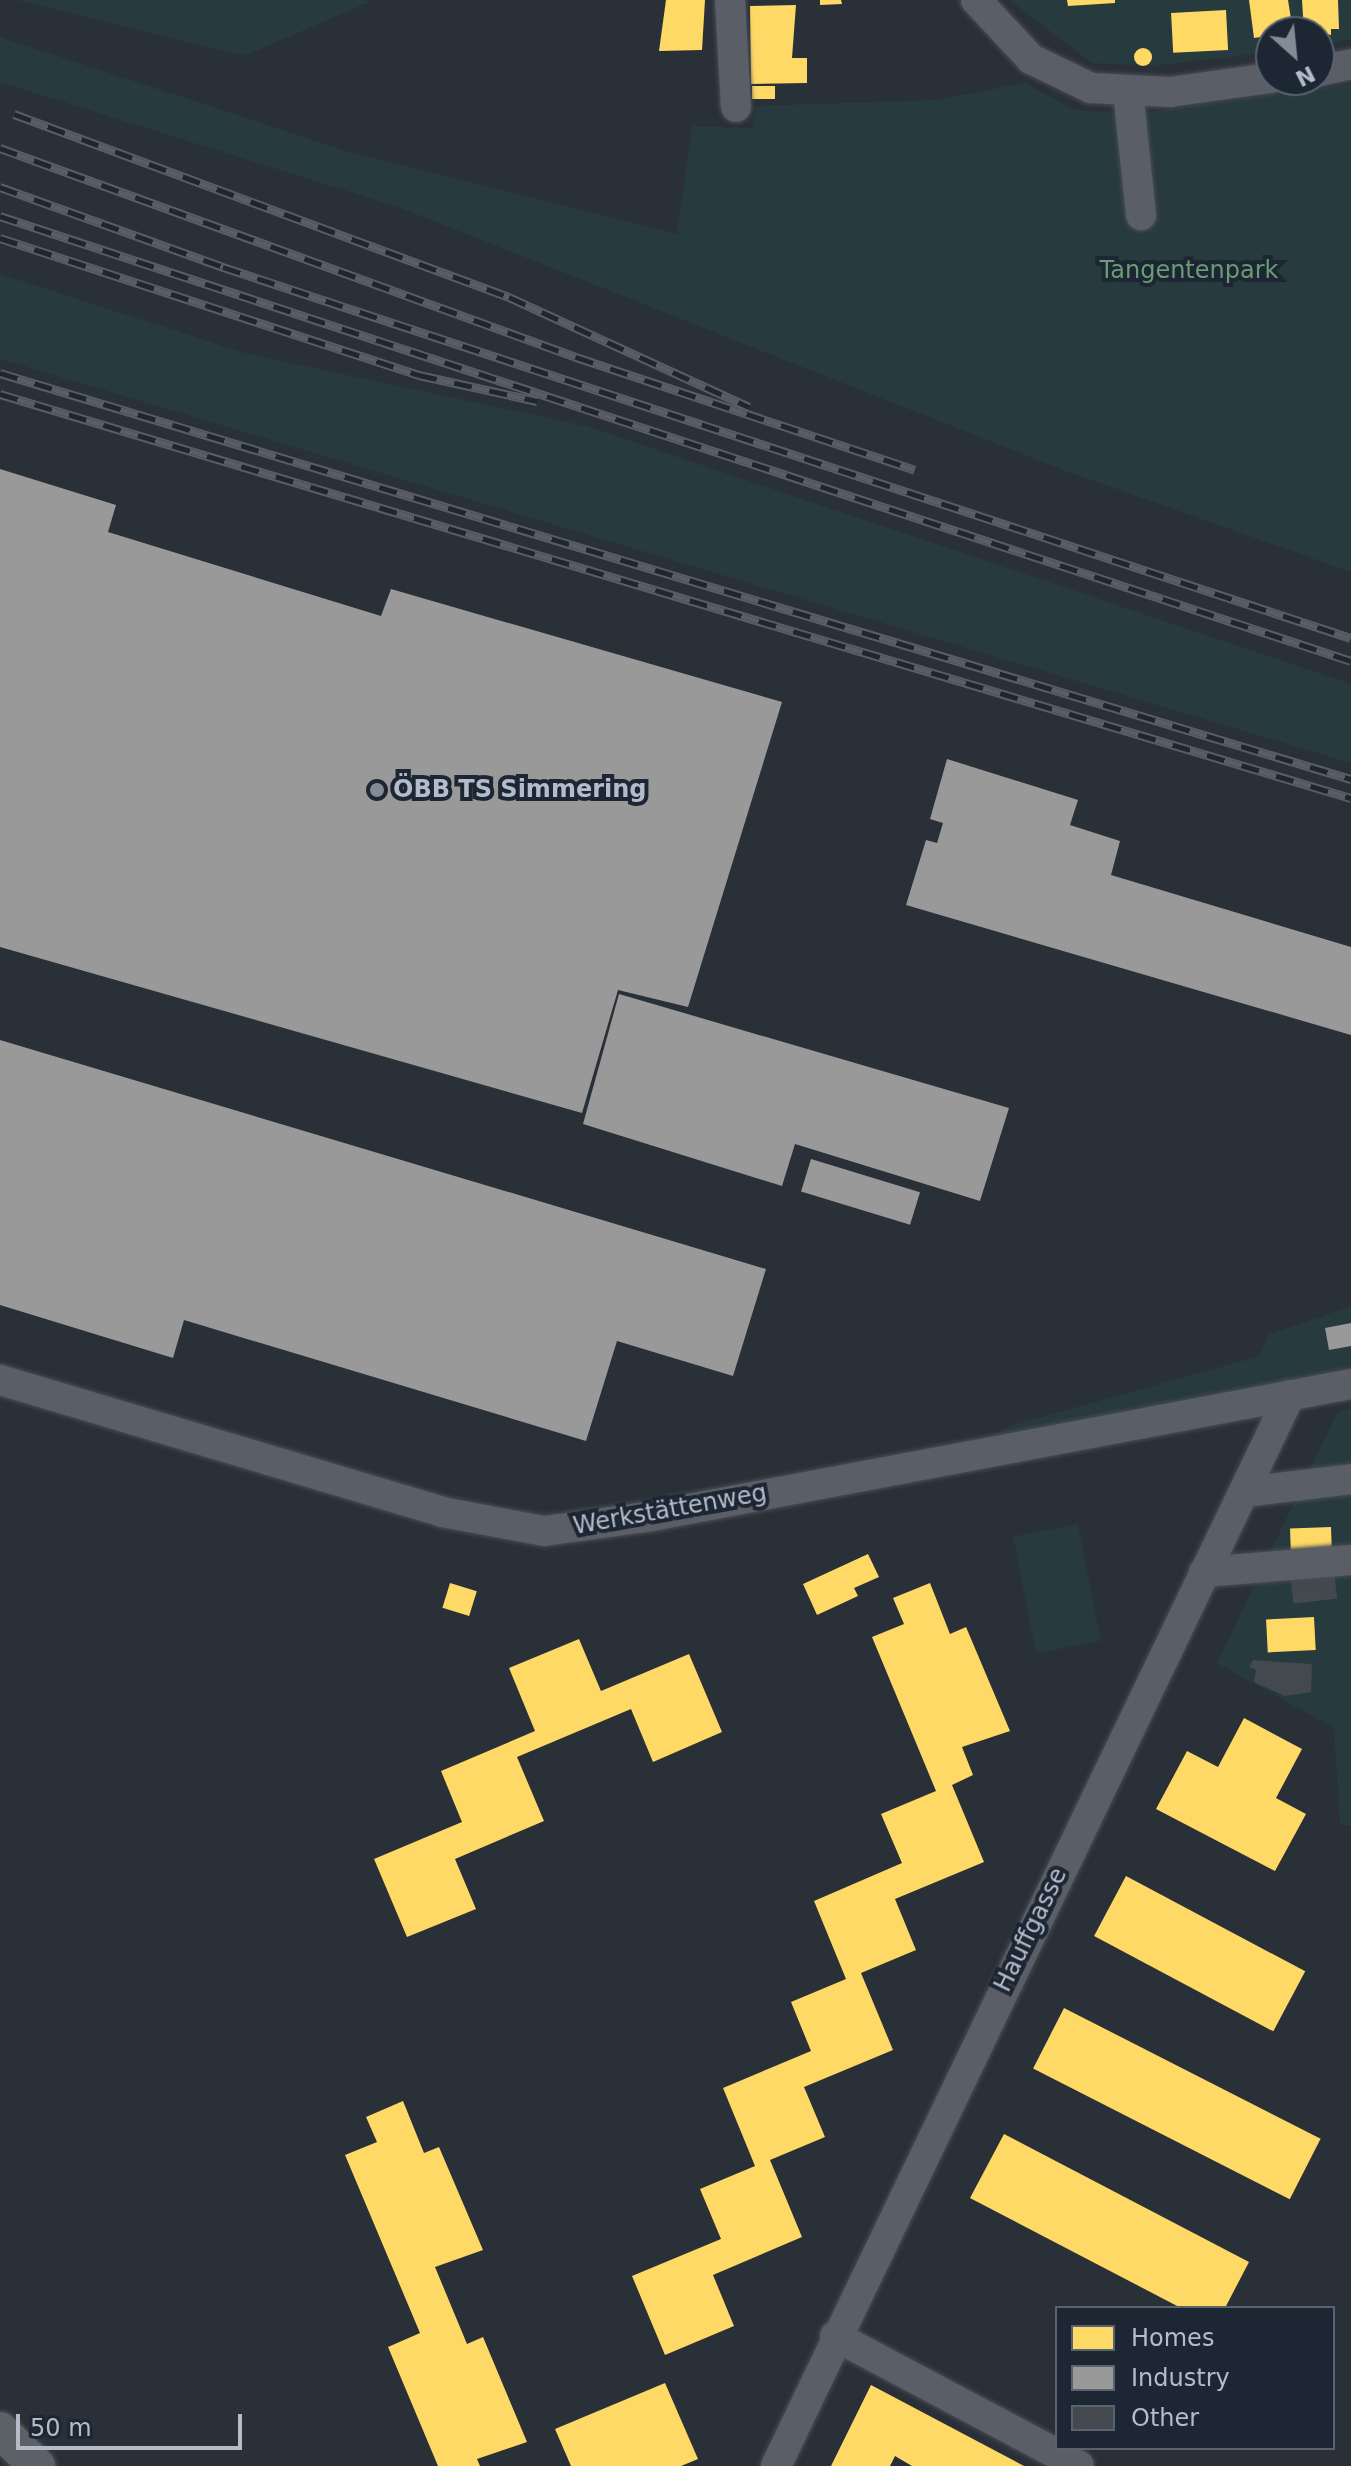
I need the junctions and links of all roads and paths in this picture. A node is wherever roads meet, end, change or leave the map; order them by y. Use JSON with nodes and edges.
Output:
{"nodes":[{"id":1,"x":730,"y":0,"type":"edge"},
{"id":2,"x":976,"y":0,"type":"edge"},
{"id":3,"x":1255,"y":80,"type":"edge"},
{"id":4,"x":1128,"y":91,"type":"junction"},
{"id":5,"x":736,"y":107,"type":"dead end"},
{"id":6,"x":1141,"y":215,"type":"dead end"},
{"id":7,"x":0,"y":1380,"type":"edge"},
{"id":8,"x":1351,"y":1384,"type":"edge"},
{"id":9,"x":1290,"y":1395,"type":"junction"},
{"id":10,"x":1351,"y":1479,"type":"edge"},
{"id":11,"x":1244,"y":1492,"type":"junction"},
{"id":12,"x":1351,"y":1560,"type":"edge"},
{"id":13,"x":1204,"y":1572,"type":"junction"},
{"id":14,"x":835,"y":2336,"type":"junction"},
{"id":15,"x":0,"y":2430,"type":"edge"},
{"id":16,"x":37,"y":2466,"type":"edge"},
{"id":17,"x":776,"y":2466,"type":"edge"},
{"id":18,"x":1079,"y":2466,"type":"edge"}],
"edges":[{"from":1,"to":5,"type":"street"},
{"from":2,"to":4,"type":"street"},
{"from":3,"to":4,"type":"street"},
{"from":4,"to":6,"type":"street"},
{"from":7,"to":9,"type":"street","name":"Werkstättenweg"},
{"from":8,"to":9,"type":"street","name":"Werkstättenweg"},
{"from":9,"to":11,"type":"street","name":"Hauffgasse"},
{"from":10,"to":11,"type":"street"},
{"from":11,"to":13,"type":"street","name":"Hauffgasse"},
{"from":12,"to":13,"type":"street"},
{"from":13,"to":14,"type":"street","name":"Hauffgasse"},
{"from":14,"to":17,"type":"street","name":"Hauffgasse"},
{"from":14,"to":18,"type":"street"},
{"from":15,"to":16,"type":"main road"}]}
